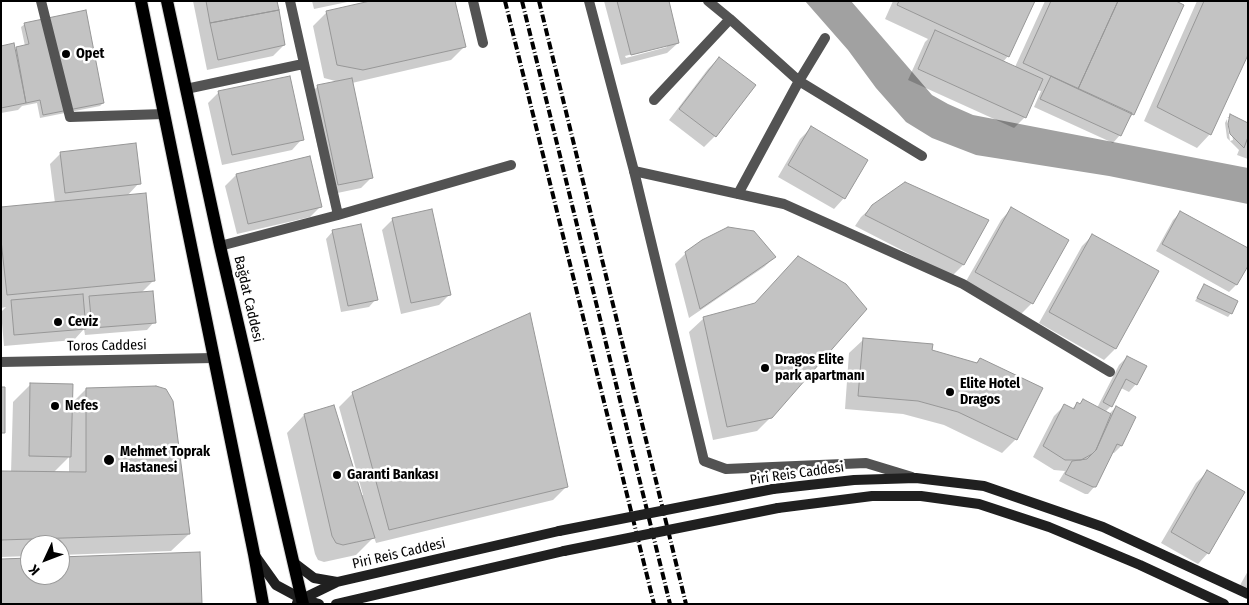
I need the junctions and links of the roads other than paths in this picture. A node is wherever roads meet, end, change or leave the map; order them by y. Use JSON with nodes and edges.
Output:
{"nodes":[{"id":1,"x":41,"y":1,"type":"edge"},
{"id":2,"x":141,"y":1,"type":"edge"},
{"id":3,"x":168,"y":1,"type":"edge"},
{"id":4,"x":290,"y":1,"type":"edge"},
{"id":5,"x":473,"y":1,"type":"edge"},
{"id":6,"x":589,"y":1,"type":"edge"},
{"id":7,"x":708,"y":1,"type":"edge"},
{"id":8,"x":730,"y":20,"type":"junction"},
{"id":9,"x":825,"y":38,"type":"dead end"},
{"id":10,"x":483,"y":42,"type":"dead end"},
{"id":11,"x":303,"y":64,"type":"junction"},
{"id":12,"x":799,"y":81,"type":"junction"},
{"id":13,"x":186,"y":89,"type":"junction"},
{"id":14,"x":654,"y":100,"type":"dead end"},
{"id":15,"x":164,"y":114,"type":"junction"},
{"id":16,"x":922,"y":156,"type":"dead end"},
{"id":17,"x":511,"y":165,"type":"dead end"},
{"id":18,"x":634,"y":171,"type":"junction"},
{"id":19,"x":738,"y":194,"type":"junction"},
{"id":20,"x":338,"y":215,"type":"junction"},
{"id":21,"x":220,"y":246,"type":"junction"},
{"id":22,"x":214,"y":358,"type":"junction"},
{"id":23,"x":1,"y":362,"type":"edge"},
{"id":24,"x":1110,"y":372,"type":"dead end"},
{"id":25,"x":916,"y":478,"type":"junction"},
{"id":26,"x":254,"y":554,"type":"junction"},
{"id":27,"x":293,"y":562,"type":"junction"},
{"id":28,"x":337,"y":582,"type":"junction"},
{"id":29,"x":1248,"y":594,"type":"edge"},
{"id":30,"x":300,"y":602,"type":"edge"},
{"id":31,"x":263,"y":604,"type":"edge"},
{"id":32,"x":319,"y":604,"type":"edge"},
{"id":33,"x":336,"y":604,"type":"edge"},
{"id":34,"x":1224,"y":604,"type":"edge"}],
"edges":[{"from":1,"to":15,"type":"street"},
{"from":2,"to":15,"type":"main road"},
{"from":3,"to":13,"type":"main road","name":"Bağdat Caddesi"},
{"from":4,"to":11,"type":"street"},
{"from":5,"to":10,"type":"street"},
{"from":6,"to":18,"type":"street"},
{"from":7,"to":8,"type":"street"},
{"from":8,"to":12,"type":"street"},
{"from":8,"to":14,"type":"street"},
{"from":9,"to":12,"type":"street"},
{"from":11,"to":13,"type":"street"},
{"from":11,"to":20,"type":"street"},
{"from":12,"to":16,"type":"street"},
{"from":12,"to":19,"type":"street"},
{"from":13,"to":21,"type":"main road","name":"Bağdat Caddesi"},
{"from":15,"to":22,"type":"main road"},
{"from":17,"to":20,"type":"street"},
{"from":18,"to":19,"type":"street"},
{"from":18,"to":25,"type":"street"},
{"from":19,"to":24,"type":"street"},
{"from":20,"to":21,"type":"street"},
{"from":21,"to":27,"type":"main road","name":"Bağdat Caddesi"},
{"from":22,"to":23,"type":"street","name":"Toros Caddesi"},
{"from":22,"to":26,"type":"main road"},
{"from":25,"to":28,"type":"main road","name":"Piri Reis Caddesi","bridge":true},
{"from":25,"to":29,"type":"main road","name":"Piri Reis Caddesi"},
{"from":26,"to":30,"type":"main road"},
{"from":26,"to":31,"type":"main road"},
{"from":27,"to":28,"type":"main road"},
{"from":27,"to":30,"type":"main road","name":"Bağdat Caddesi"},
{"from":28,"to":30,"type":"main road"},
{"from":30,"to":32,"type":"main road"},
{"from":33,"to":34,"type":"main road","bridge":true}]}
